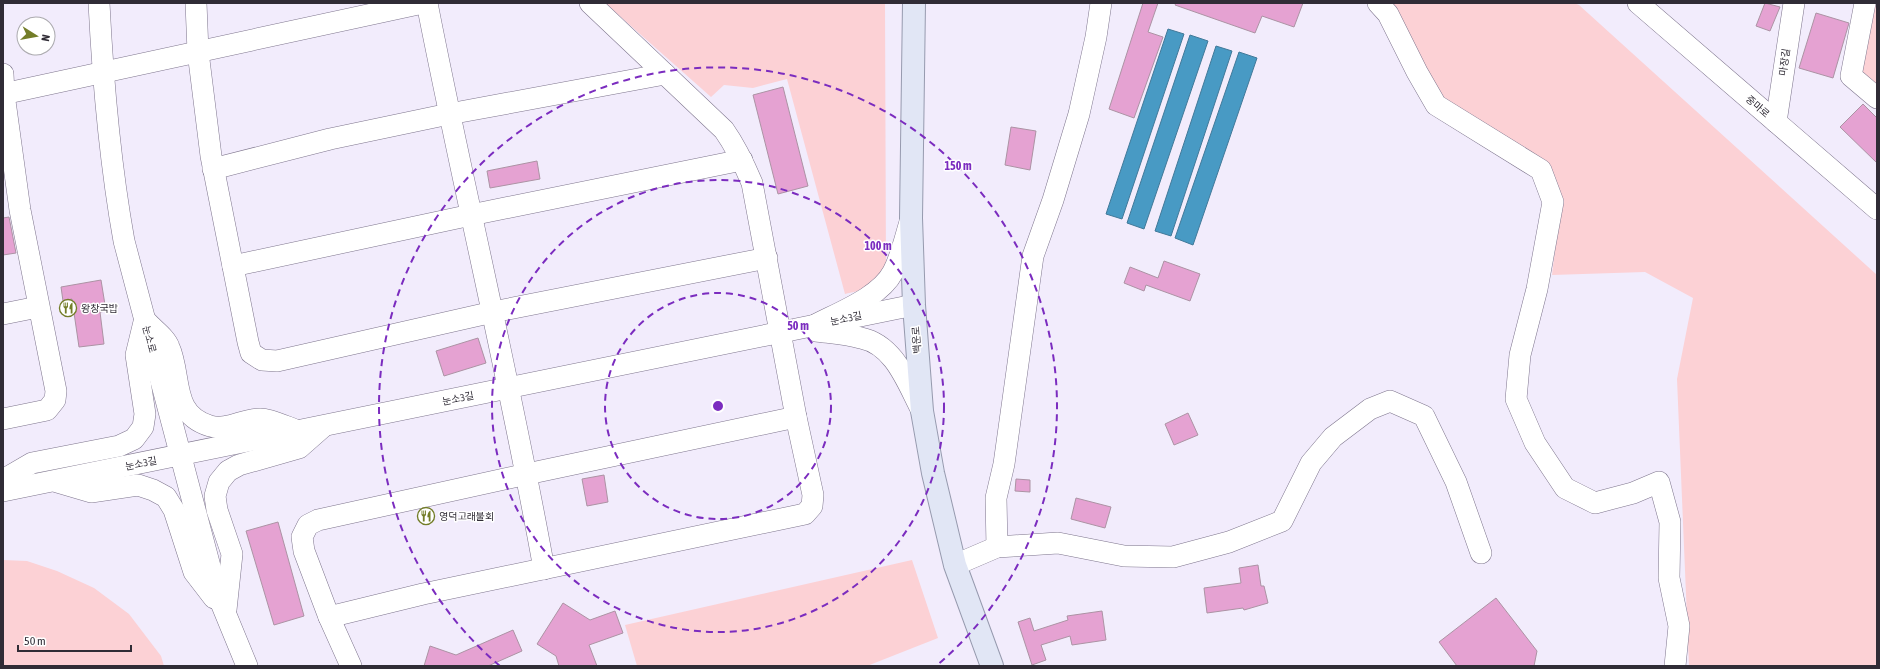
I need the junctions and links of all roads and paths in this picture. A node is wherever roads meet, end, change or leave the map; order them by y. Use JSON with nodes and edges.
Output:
{"nodes":[{"id":1,"x":99,"y":3,"type":"edge"},
{"id":2,"x":196,"y":3,"type":"edge"},
{"id":3,"x":423,"y":3,"type":"edge"},
{"id":4,"x":427,"y":3,"type":"edge"},
{"id":5,"x":590,"y":3,"type":"edge"},
{"id":6,"x":914,"y":3,"type":"edge"},
{"id":7,"x":1101,"y":3,"type":"edge"},
{"id":8,"x":1378,"y":3,"type":"edge"},
{"id":9,"x":1638,"y":3,"type":"edge"},
{"id":10,"x":1794,"y":3,"type":"edge"},
{"id":11,"x":1865,"y":3,"type":"edge"},
{"id":12,"x":198,"y":52,"type":"junction"},
{"id":13,"x":102,"y":73,"type":"junction"},
{"id":14,"x":665,"y":74,"type":"junction"},
{"id":15,"x":3,"y":88,"type":"edge"},
{"id":16,"x":1877,"y":98,"type":"edge"},
{"id":17,"x":449,"y":114,"type":"junction"},
{"id":18,"x":1776,"y":122,"type":"junction"},
{"id":19,"x":742,"y":160,"type":"junction"},
{"id":20,"x":214,"y":169,"type":"junction"},
{"id":21,"x":1877,"y":209,"type":"edge"},
{"id":22,"x":12,"y":212,"type":"edge"},
{"id":23,"x":471,"y":215,"type":"junction"},
{"id":24,"x":911,"y":218,"type":"junction"},
{"id":25,"x":767,"y":258,"type":"junction"},
{"id":26,"x":233,"y":266,"type":"junction"},
{"id":27,"x":914,"y":305,"type":"junction"},
{"id":28,"x":38,"y":307,"type":"junction"},
{"id":29,"x":493,"y":312,"type":"junction"},
{"id":30,"x":3,"y":314,"type":"edge"},
{"id":31,"x":145,"y":320,"type":"junction"},
{"id":32,"x":815,"y":325,"type":"junction"},
{"id":33,"x":781,"y":332,"type":"junction"},
{"id":34,"x":508,"y":388,"type":"junction"},
{"id":35,"x":922,"y":411,"type":"junction"},
{"id":36,"x":796,"y":417,"type":"junction"},
{"id":37,"x":3,"y":419,"type":"edge"},
{"id":38,"x":325,"y":425,"type":"junction"},
{"id":39,"x":298,"y":431,"type":"junction"},
{"id":40,"x":180,"y":455,"type":"junction"},
{"id":41,"x":527,"y":474,"type":"junction"},
{"id":42,"x":3,"y":480,"type":"edge"},
{"id":43,"x":54,"y":481,"type":"junction"},
{"id":44,"x":3,"y":491,"type":"edge"},
{"id":45,"x":997,"y":547,"type":"junction"},
{"id":46,"x":1481,"y":552,"type":"dead end"},
{"id":47,"x":955,"y":565,"type":"junction"},
{"id":48,"x":544,"y":569,"type":"junction"},
{"id":49,"x":225,"y":613,"type":"junction"},
{"id":50,"x":329,"y":617,"type":"junction"},
{"id":51,"x":248,"y":666,"type":"edge"},
{"id":52,"x":351,"y":666,"type":"edge"},
{"id":53,"x":992,"y":666,"type":"edge"},
{"id":54,"x":1675,"y":666,"type":"edge"}],
"edges":[{"from":1,"to":13,"type":"street","name":"눈소로"},
{"from":2,"to":12,"type":"street"},
{"from":3,"to":12,"type":"street"},
{"from":4,"to":17,"type":"street"},
{"from":5,"to":14,"type":"street"},
{"from":6,"to":24,"type":"main road","name":"백운로"},
{"from":7,"to":45,"type":"street"},
{"from":8,"to":54,"type":"street"},
{"from":9,"to":18,"type":"street","name":"중마로"},
{"from":10,"to":18,"type":"street","name":"마장길"},
{"from":11,"to":16,"type":"street"},
{"from":12,"to":13,"type":"street"},
{"from":12,"to":20,"type":"street"},
{"from":13,"to":15,"type":"street"},
{"from":13,"to":31,"type":"street","name":"눈소로"},
{"from":14,"to":17,"type":"street"},
{"from":14,"to":19,"type":"street"},
{"from":15,"to":22,"type":"street"},
{"from":17,"to":20,"type":"street"},
{"from":17,"to":23,"type":"street"},
{"from":18,"to":21,"type":"street","name":"중마로"},
{"from":19,"to":23,"type":"street"},
{"from":19,"to":25,"type":"street"},
{"from":20,"to":26,"type":"street"},
{"from":22,"to":28,"type":"street"},
{"from":23,"to":26,"type":"street"},
{"from":23,"to":29,"type":"street"},
{"from":24,"to":27,"type":"main road","name":"백운로"},
{"from":24,"to":32,"type":"street"},
{"from":25,"to":29,"type":"street"},
{"from":25,"to":33,"type":"street"},
{"from":26,"to":29,"type":"street"},
{"from":27,"to":32,"type":"street","name":"눈소3길"},
{"from":27,"to":35,"type":"main road","name":"백운로"},
{"from":28,"to":30,"type":"street"},
{"from":28,"to":37,"type":"street"},
{"from":29,"to":34,"type":"street"},
{"from":31,"to":39,"type":"street"},
{"from":31,"to":40,"type":"street","name":"눈소로"},
{"from":31,"to":42,"type":"street"},
{"from":32,"to":33,"type":"street","name":"눈소3길"},
{"from":32,"to":35,"type":"street"},
{"from":33,"to":34,"type":"street","name":"눈소3길"},
{"from":33,"to":36,"type":"street"},
{"from":34,"to":38,"type":"street","name":"눈소3길"},
{"from":34,"to":41,"type":"street"},
{"from":35,"to":47,"type":"main road","name":"백운로"},
{"from":36,"to":41,"type":"street"},
{"from":36,"to":48,"type":"street"},
{"from":38,"to":39,"type":"street","name":"눈소3길"},
{"from":38,"to":49,"type":"street"},
{"from":39,"to":40,"type":"street","name":"눈소3길"},
{"from":40,"to":43,"type":"street","name":"눈소3길"},
{"from":40,"to":49,"type":"street","name":"눈소로"},
{"from":41,"to":48,"type":"street"},
{"from":41,"to":50,"type":"street"},
{"from":43,"to":44,"type":"street","name":"눈소3길"},
{"from":43,"to":49,"type":"street"},
{"from":45,"to":46,"type":"street"},
{"from":45,"to":47,"type":"street"},
{"from":47,"to":53,"type":"main road","name":"백운로"},
{"from":48,"to":50,"type":"street"},
{"from":49,"to":51,"type":"street","name":"눈소로"},
{"from":50,"to":52,"type":"street"}]}
